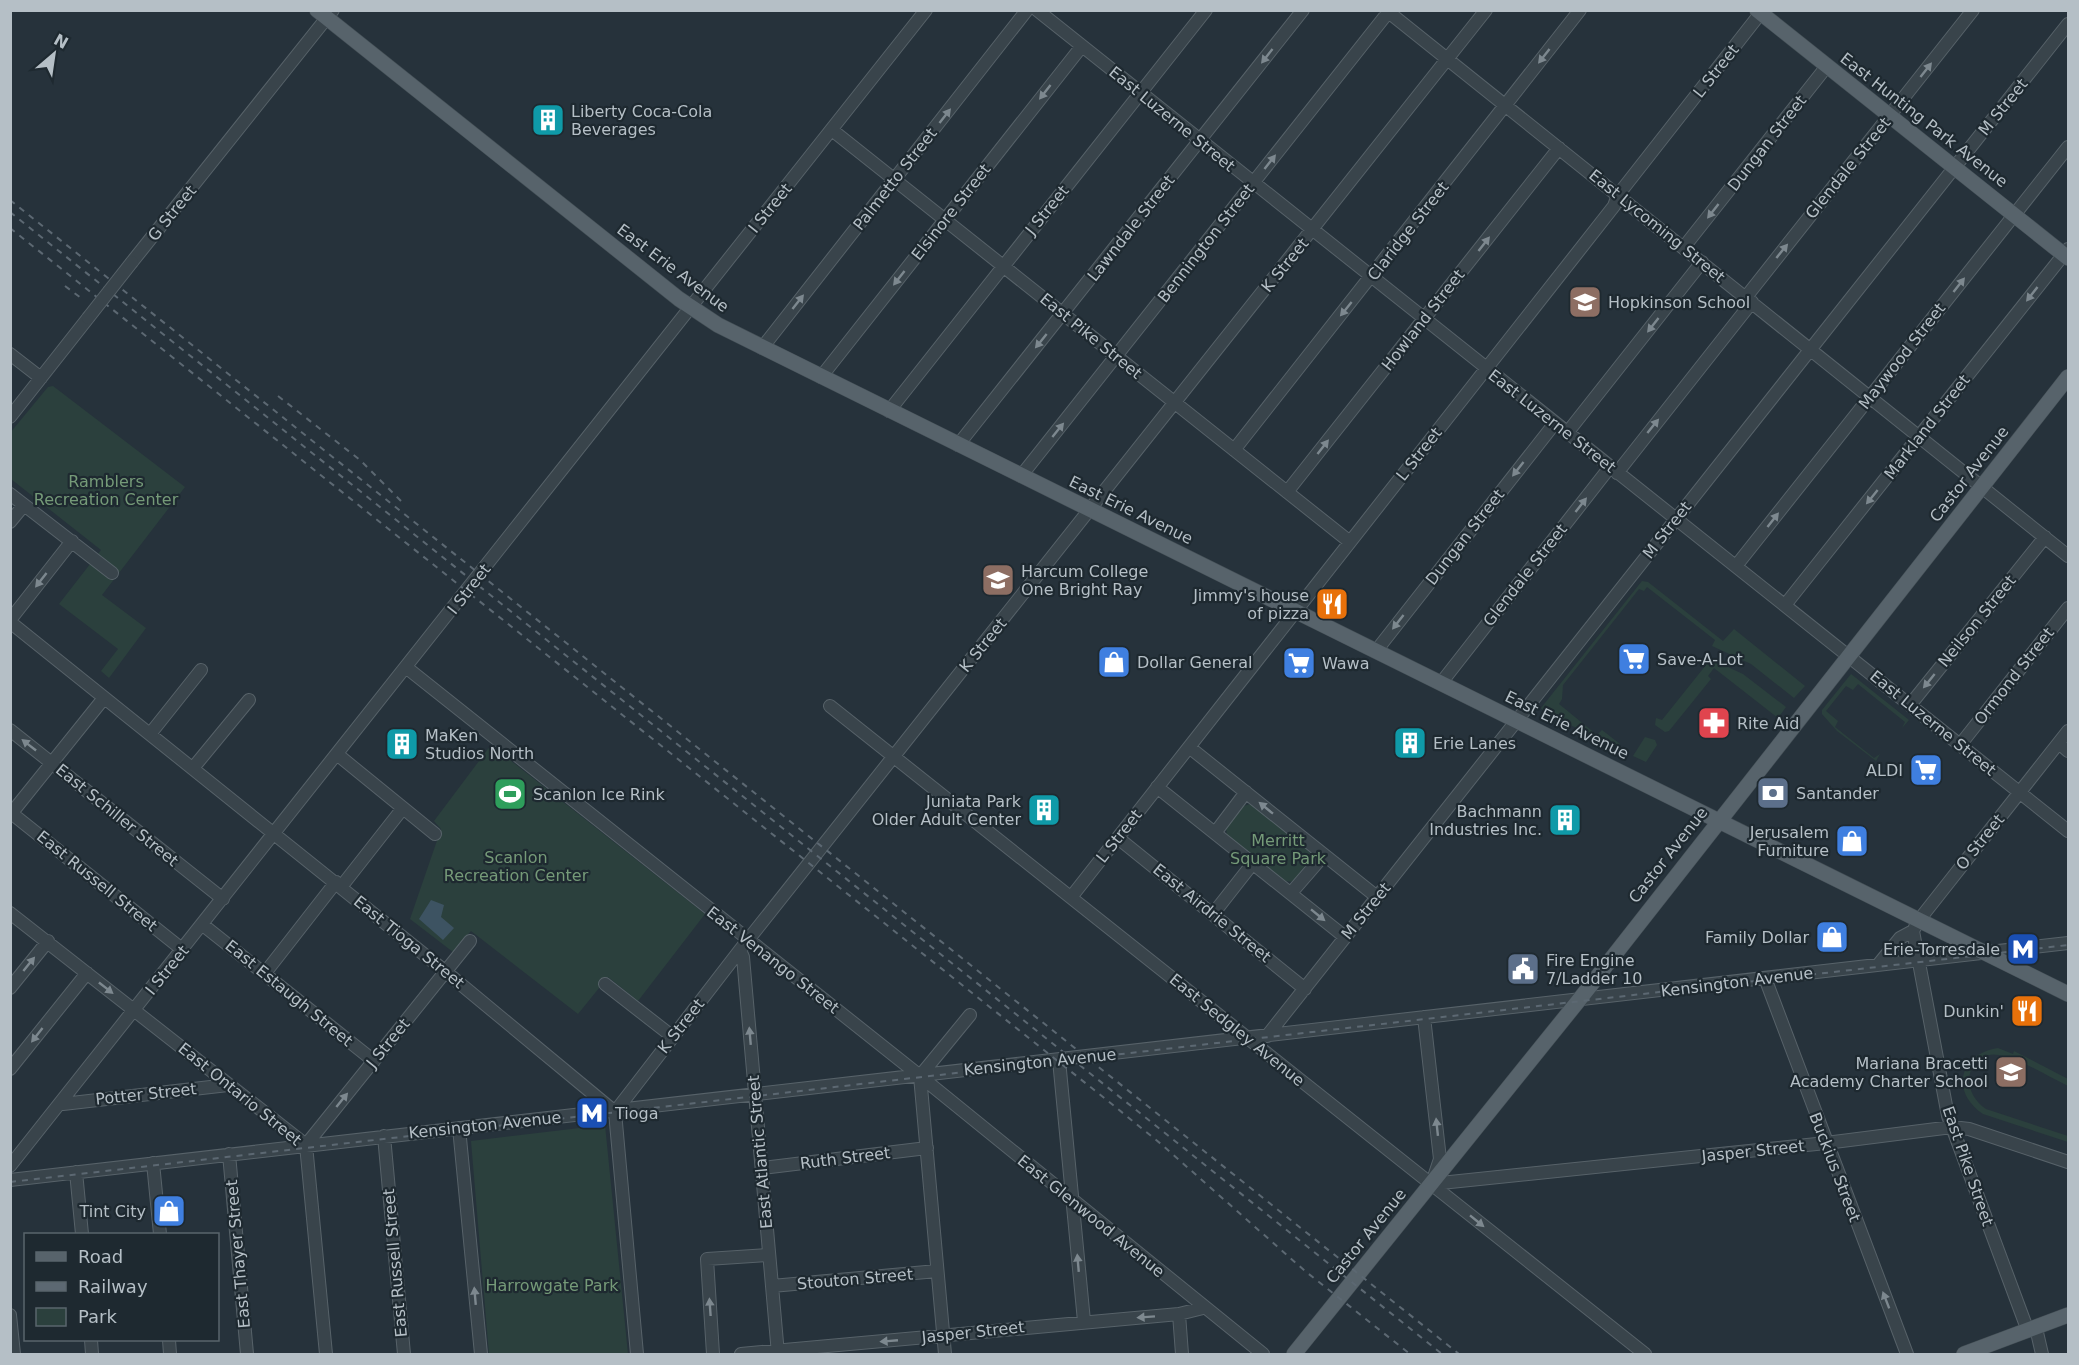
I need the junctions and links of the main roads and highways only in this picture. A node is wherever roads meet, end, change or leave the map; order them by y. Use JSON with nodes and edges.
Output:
{"nodes":[{"id":1,"x":1760,"y":12,"type":"edge"},
{"id":2,"x":326,"y":13,"type":"edge"},
{"id":3,"x":2067,"y":254,"type":"edge"},
{"id":4,"x":2068,"y":376,"type":"edge"},
{"id":5,"x":1718,"y":820,"type":"junction"},
{"id":6,"x":2068,"y":994,"type":"edge"},
{"id":7,"x":2068,"y":1315,"type":"edge"},
{"id":8,"x":1294,"y":1354,"type":"edge"},
{"id":9,"x":1964,"y":1354,"type":"edge"}],
"edges":[{"from":1,"to":3,"type":"main road","name":"East Hunting Park Avenue"},
{"from":2,"to":5,"type":"main road","name":"East Erie Avenue"},
{"from":4,"to":5,"type":"main road","name":"Castor Avenue"},
{"from":5,"to":6,"type":"main road","name":"East Erie Avenue"},
{"from":5,"to":8,"type":"main road","name":"Castor Avenue"},
{"from":7,"to":9,"type":"main road"}]}
